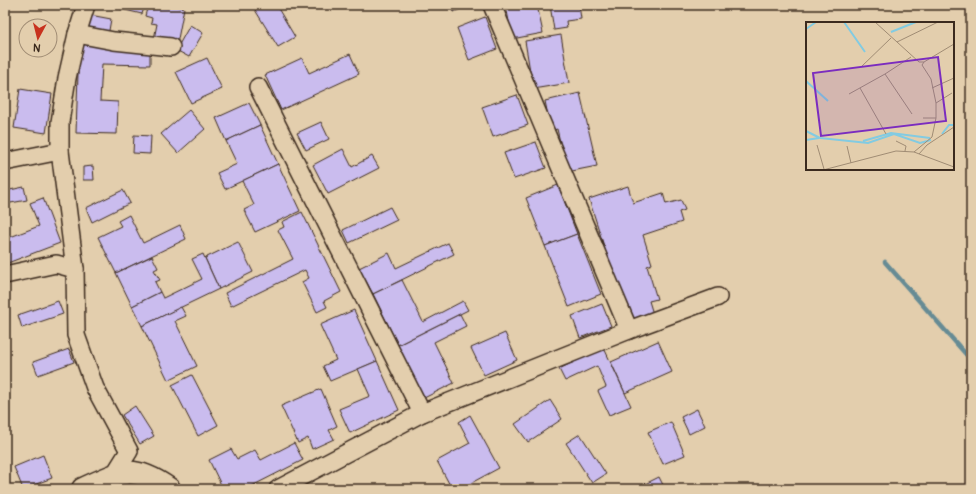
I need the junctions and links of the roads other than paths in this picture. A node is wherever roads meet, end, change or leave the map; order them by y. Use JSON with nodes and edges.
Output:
{"nodes":[{"id":1,"x":86,"y":5,"type":"edge"},
{"id":2,"x":492,"y":5,"type":"edge"},
{"id":3,"x":77,"y":34,"type":"junction"},
{"id":4,"x":171,"y":46,"type":"dead end"},
{"id":5,"x":258,"y":87,"type":"dead end"},
{"id":6,"x":60,"y":151,"type":"junction"},
{"id":7,"x":5,"y":162,"type":"edge"},
{"id":8,"x":75,"y":269,"type":"junction"},
{"id":9,"x":5,"y":275,"type":"edge"},
{"id":10,"x":718,"y":296,"type":"dead end"},
{"id":11,"x":629,"y":330,"type":"junction"},
{"id":12,"x":422,"y":413,"type":"junction"},
{"id":13,"x":129,"y":451,"type":"junction"},
{"id":14,"x":114,"y":475,"type":"junction"},
{"id":15,"x":162,"y":485,"type":"edge"},
{"id":16,"x":83,"y":489,"type":"edge"},
{"id":17,"x":278,"y":489,"type":"edge"}],
"edges":[{"from":1,"to":3,"type":"street"},
{"from":2,"to":11,"type":"street"},
{"from":3,"to":4,"type":"street"},
{"from":3,"to":6,"type":"street"},
{"from":5,"to":12,"type":"street"},
{"from":6,"to":7,"type":"street"},
{"from":6,"to":8,"type":"street"},
{"from":8,"to":9,"type":"street"},
{"from":8,"to":13,"type":"street"},
{"from":10,"to":11,"type":"street"},
{"from":11,"to":12,"type":"street"},
{"from":12,"to":17,"type":"street"},
{"from":13,"to":14,"type":"street"},
{"from":13,"to":15,"type":"street"},
{"from":14,"to":15,"type":"main road"},
{"from":14,"to":16,"type":"main road"}]}
